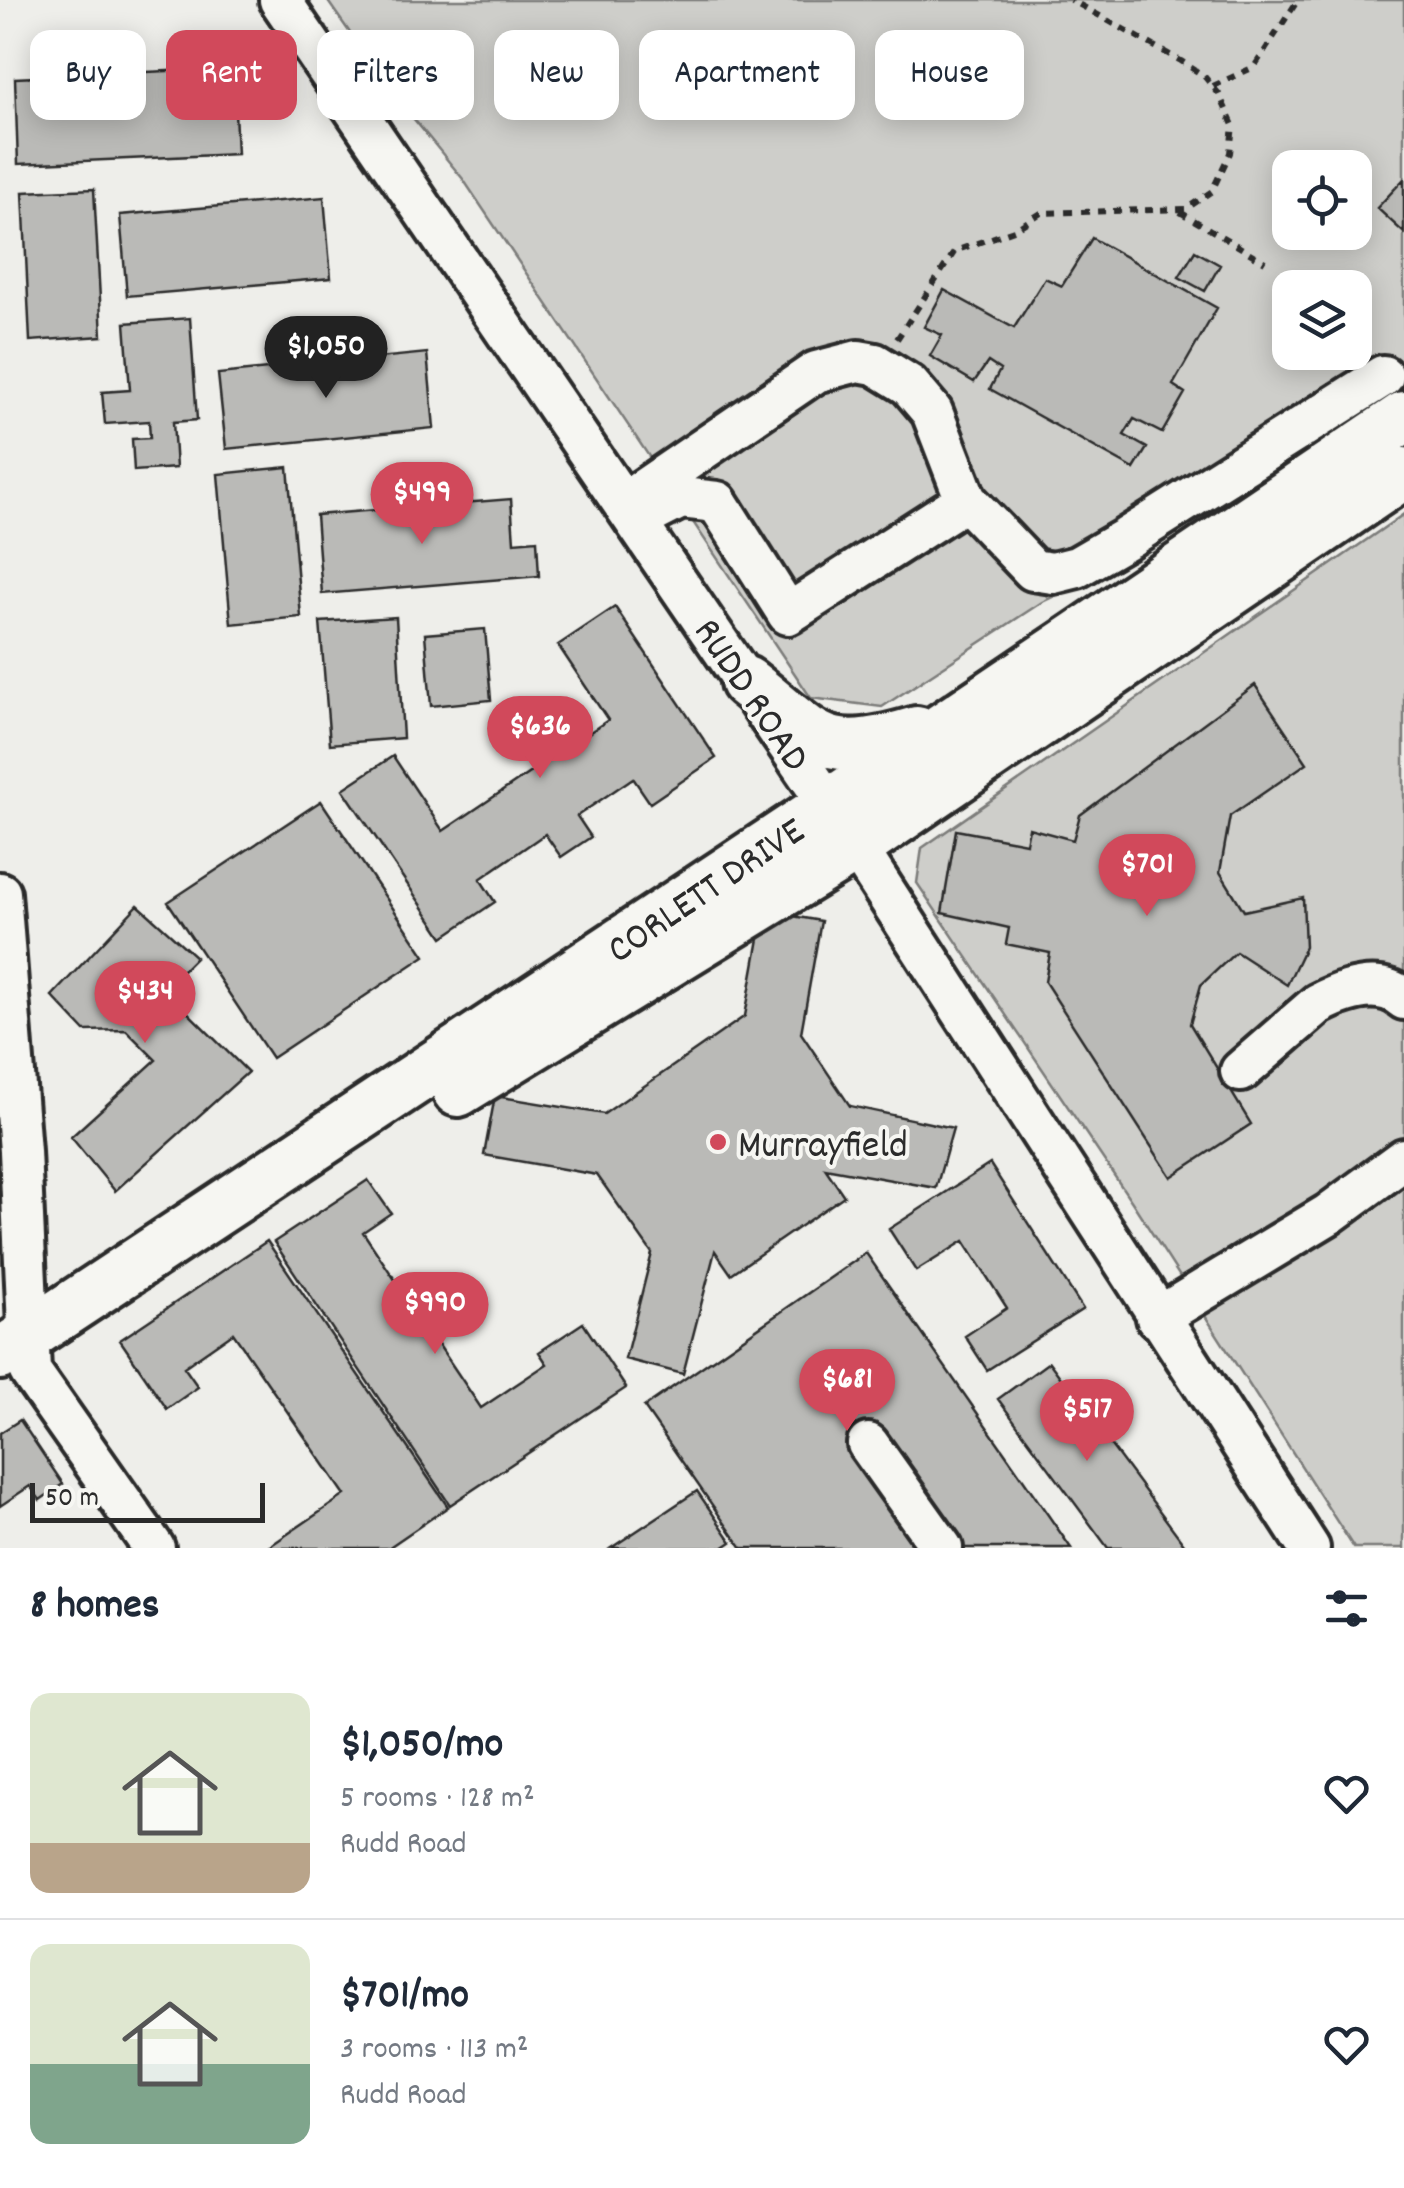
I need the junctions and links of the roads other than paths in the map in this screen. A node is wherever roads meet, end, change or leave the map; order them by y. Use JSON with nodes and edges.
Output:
{"nodes":[{"id":1,"x":280,"y":0,"type":"edge"},
{"id":2,"x":1393,"y":396,"type":"edge"},
{"id":3,"x":1404,"y":473,"type":"edge"},
{"id":4,"x":966,"y":500,"type":"junction"},
{"id":5,"x":630,"y":512,"type":"junction"},
{"id":6,"x":746,"y":682,"type":"junction"},
{"id":7,"x":971,"y":709,"type":"junction"},
{"id":8,"x":830,"y":805,"type":"junction"},
{"id":9,"x":857,"y":846,"type":"junction"},
{"id":10,"x":0,"y":893,"type":"edge"},
{"id":11,"x":1404,"y":999,"type":"edge"},
{"id":12,"x":1240,"y":1071,"type":"dead end"},
{"id":13,"x":1404,"y":1159,"type":"edge"},
{"id":14,"x":1157,"y":1318,"type":"junction"},
{"id":15,"x":15,"y":1362,"type":"edge"},
{"id":16,"x":868,"y":1444,"type":"dead end"},
{"id":17,"x":154,"y":1548,"type":"edge"},
{"id":18,"x":942,"y":1548,"type":"edge"},
{"id":19,"x":1309,"y":1548,"type":"edge"}],
"edges":[{"from":1,"to":5,"type":"street","name":"RUDD ROAD"},
{"from":2,"to":4,"type":"street"},
{"from":2,"to":7,"type":"main road","name":"CORLETT DRIVE"},
{"from":3,"to":9,"type":"main road","name":"CORLETT DRIVE"},
{"from":4,"to":5,"type":"street"},
{"from":4,"to":5,"type":"street"},
{"from":5,"to":6,"type":"street","name":"RUDD ROAD"},
{"from":6,"to":7,"type":"main road"},
{"from":6,"to":8,"type":"street","name":"RUDD ROAD"},
{"from":7,"to":8,"type":"main road","name":"CORLETT DRIVE"},
{"from":8,"to":9,"type":"street","name":"RUDD ROAD"},
{"from":8,"to":15,"type":"main road","name":"CORLETT DRIVE"},
{"from":9,"to":14,"type":"street","name":"RUDD ROAD"},
{"from":9,"to":15,"type":"main road","name":"CORLETT DRIVE"},
{"from":10,"to":15,"type":"street"},
{"from":11,"to":12,"type":"street"},
{"from":13,"to":14,"type":"street"},
{"from":14,"to":19,"type":"street","name":"RUDD ROAD"},
{"from":15,"to":17,"type":"street"},
{"from":16,"to":18,"type":"street"}]}
